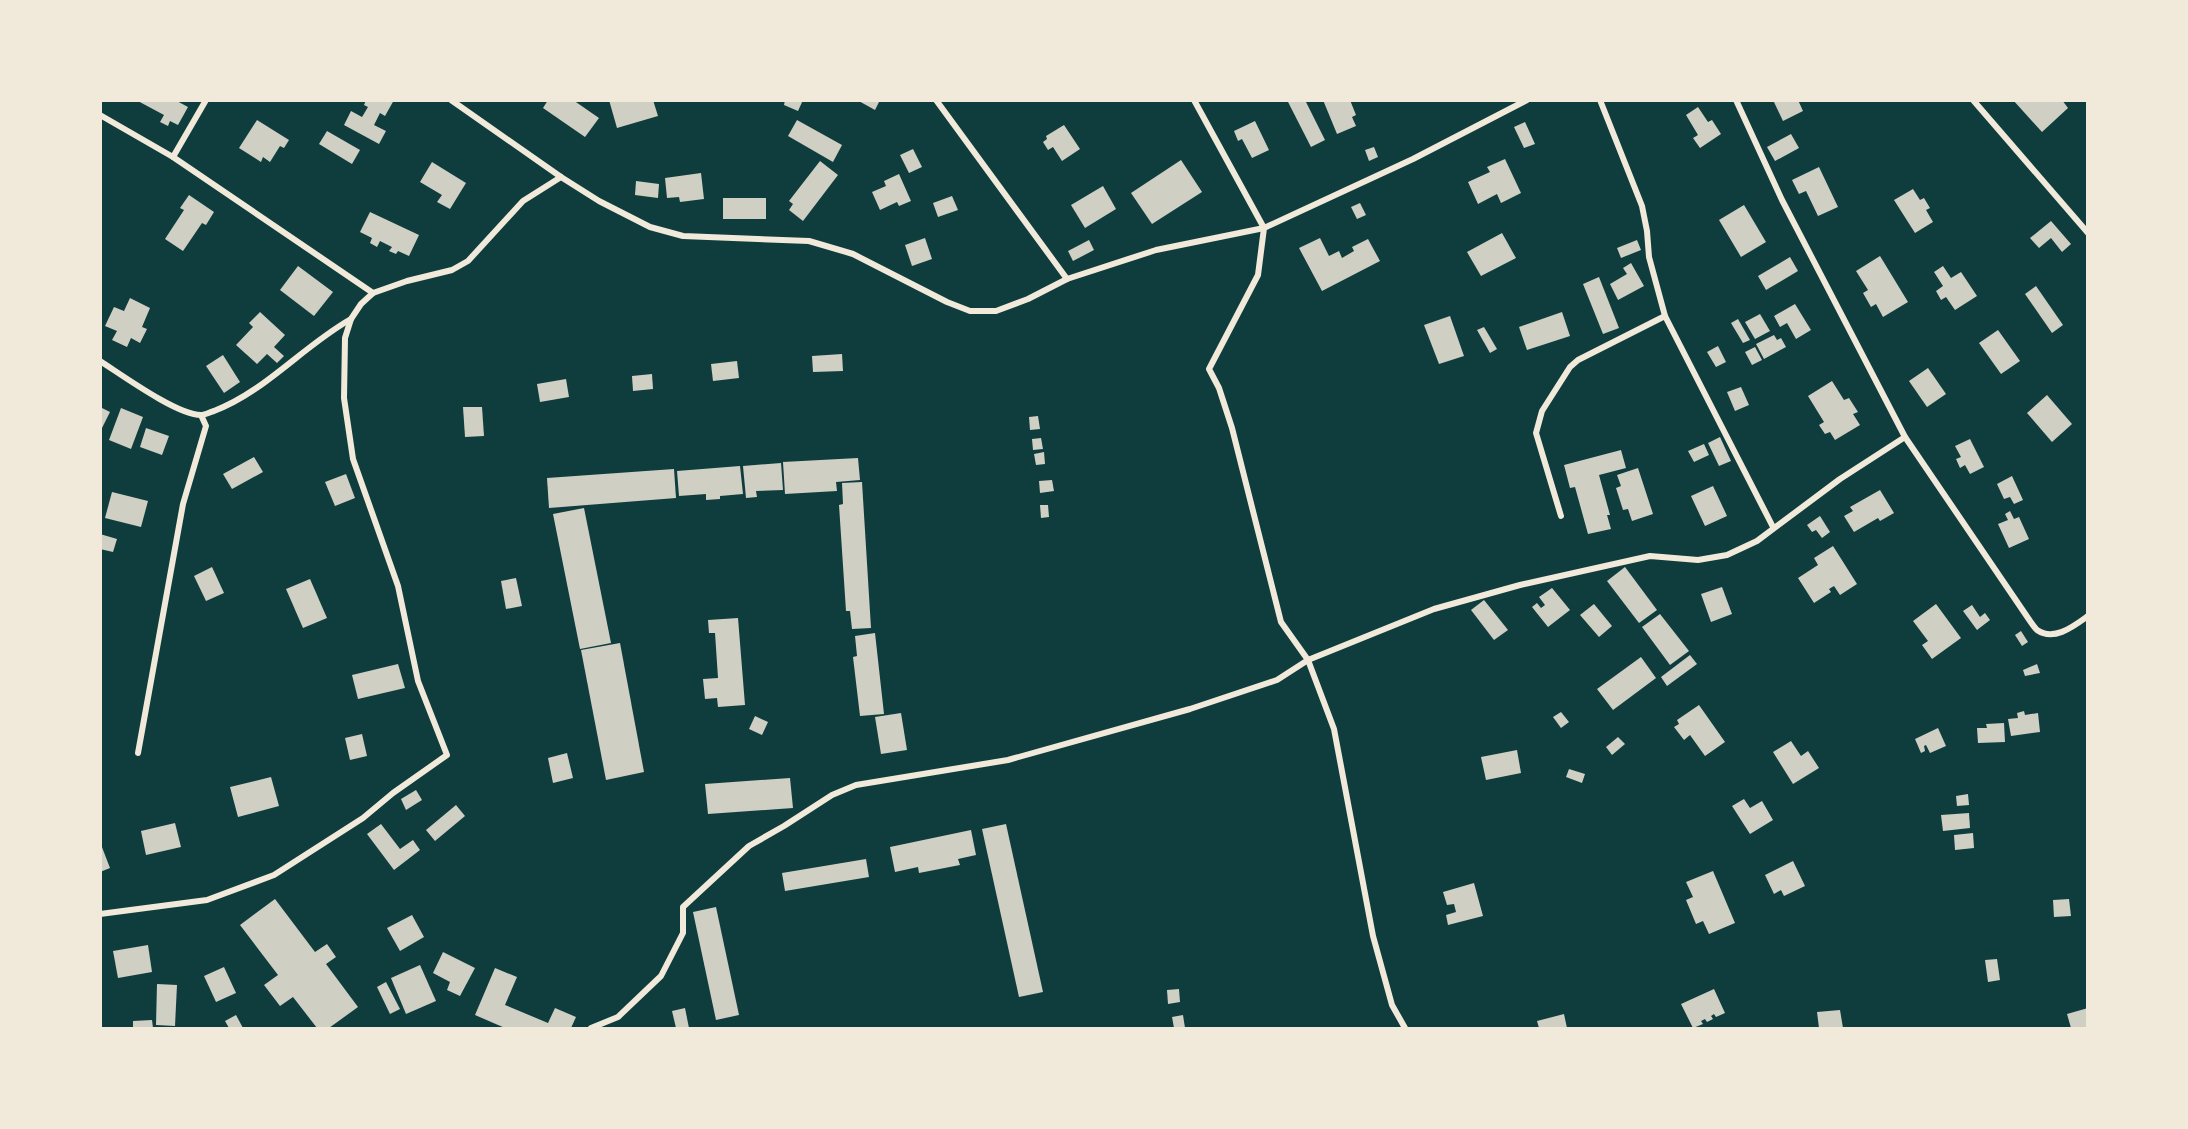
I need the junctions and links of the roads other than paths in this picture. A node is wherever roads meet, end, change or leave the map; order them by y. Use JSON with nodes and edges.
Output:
{"nodes":[{"id":1,"x":207,"y":100,"type":"edge"},
{"id":2,"x":451,"y":100,"type":"edge"},
{"id":3,"x":936,"y":100,"type":"edge"},
{"id":4,"x":1194,"y":100,"type":"edge"},
{"id":5,"x":1527,"y":100,"type":"edge"},
{"id":6,"x":1600,"y":100,"type":"edge"},
{"id":7,"x":1736,"y":100,"type":"edge"},
{"id":8,"x":1973,"y":100,"type":"edge"},
{"id":9,"x":100,"y":115,"type":"edge"},
{"id":10,"x":173,"y":157,"type":"junction"},
{"id":11,"x":561,"y":177,"type":"junction"},
{"id":12,"x":1264,"y":228,"type":"junction"},
{"id":13,"x":2088,"y":233,"type":"edge"},
{"id":14,"x":1067,"y":279,"type":"junction"},
{"id":15,"x":373,"y":293,"type":"junction"},
{"id":16,"x":1665,"y":316,"type":"junction"},
{"id":17,"x":351,"y":319,"type":"junction"},
{"id":18,"x":100,"y":361,"type":"edge"},
{"id":19,"x":201,"y":415,"type":"junction"},
{"id":20,"x":1905,"y":437,"type":"junction"},
{"id":21,"x":1561,"y":516,"type":"dead end"},
{"id":22,"x":1773,"y":527,"type":"junction"},
{"id":23,"x":2088,"y":616,"type":"edge"},
{"id":24,"x":1308,"y":660,"type":"junction"},
{"id":25,"x":138,"y":753,"type":"dead end"},
{"id":26,"x":100,"y":914,"type":"edge"},
{"id":27,"x":591,"y":1029,"type":"edge"},
{"id":28,"x":1405,"y":1029,"type":"edge"}],
"edges":[{"from":1,"to":10,"type":"street"},
{"from":2,"to":11,"type":"street"},
{"from":3,"to":14,"type":"street"},
{"from":4,"to":12,"type":"street"},
{"from":5,"to":12,"type":"street"},
{"from":6,"to":16,"type":"street"},
{"from":7,"to":20,"type":"street"},
{"from":8,"to":13,"type":"street"},
{"from":9,"to":10,"type":"street"},
{"from":10,"to":15,"type":"street"},
{"from":11,"to":14,"type":"street"},
{"from":11,"to":15,"type":"street"},
{"from":12,"to":14,"type":"street"},
{"from":12,"to":24,"type":"street"},
{"from":15,"to":17,"type":"street"},
{"from":16,"to":21,"type":"street"},
{"from":16,"to":22,"type":"street"},
{"from":17,"to":19,"type":"street"},
{"from":17,"to":26,"type":"street"},
{"from":18,"to":19,"type":"street"},
{"from":19,"to":25,"type":"street"},
{"from":20,"to":22,"type":"street"},
{"from":20,"to":23,"type":"street"},
{"from":22,"to":24,"type":"street"},
{"from":24,"to":27,"type":"street"},
{"from":24,"to":28,"type":"street"}]}
